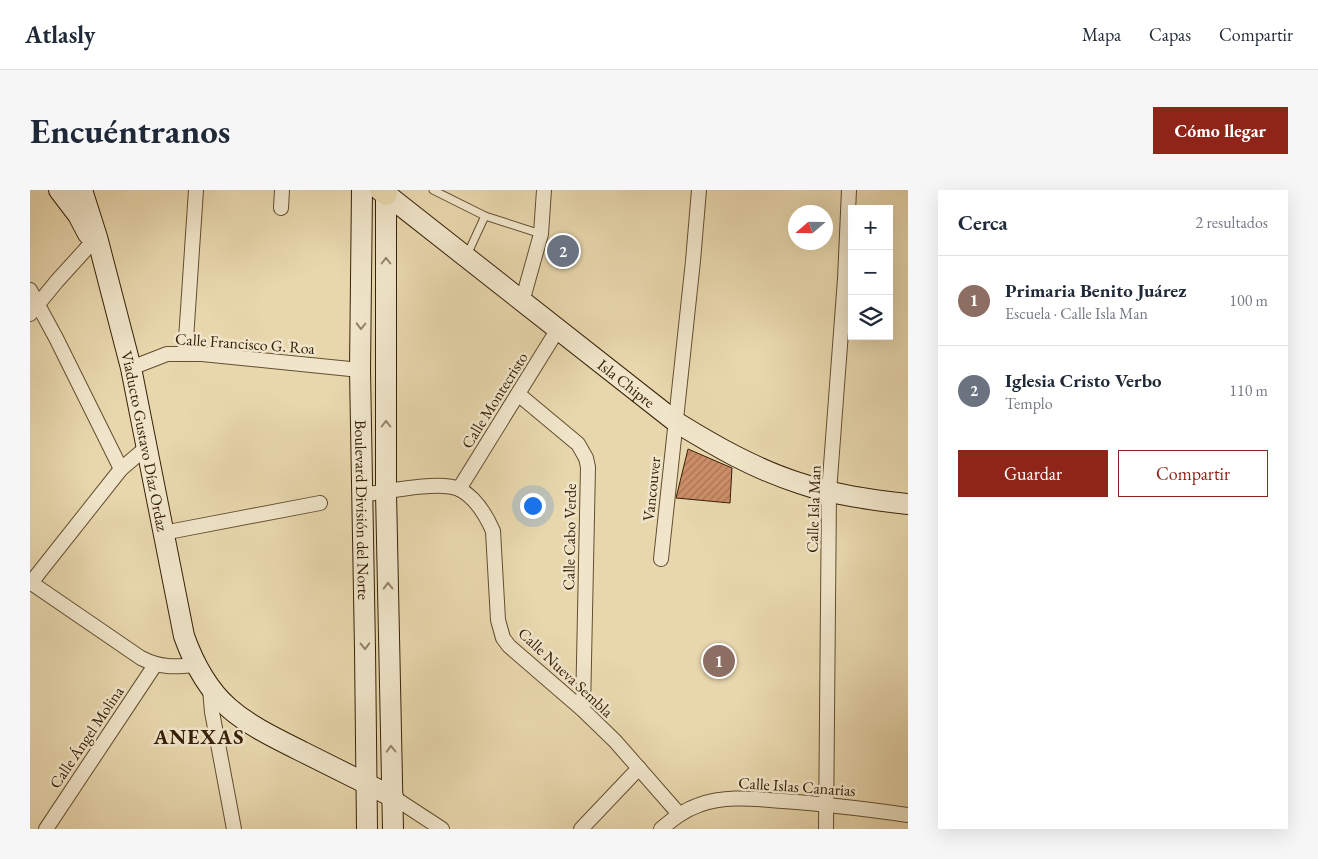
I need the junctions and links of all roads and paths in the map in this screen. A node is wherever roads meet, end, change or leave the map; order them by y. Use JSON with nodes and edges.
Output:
{"nodes":[{"id":1,"x":59,"y":190,"type":"edge"},
{"id":2,"x":82,"y":190,"type":"edge"},
{"id":3,"x":196,"y":190,"type":"edge"},
{"id":4,"x":282,"y":190,"type":"edge"},
{"id":5,"x":362,"y":190,"type":"edge"},
{"id":6,"x":433,"y":190,"type":"edge"},
{"id":7,"x":544,"y":190,"type":"edge"},
{"id":8,"x":699,"y":190,"type":"edge"},
{"id":9,"x":848,"y":190,"type":"edge"},
{"id":10,"x":384,"y":191,"type":"edge"},
{"id":11,"x":281,"y":208,"type":"dead end"},
{"id":12,"x":485,"y":216,"type":"junction"},
{"id":13,"x":541,"y":234,"type":"junction"},
{"id":14,"x":95,"y":239,"type":"junction"},
{"id":15,"x":466,"y":257,"type":"junction"},
{"id":16,"x":30,"y":290,"type":"edge"},
{"id":17,"x":522,"y":302,"type":"junction"},
{"id":18,"x":34,"y":309,"type":"edge"},
{"id":19,"x":558,"y":329,"type":"junction"},
{"id":20,"x":185,"y":354,"type":"junction"},
{"id":21,"x":131,"y":368,"type":"junction"},
{"id":22,"x":360,"y":370,"type":"junction"},
{"id":23,"x":518,"y":394,"type":"junction"},
{"id":24,"x":676,"y":422,"type":"junction"},
{"id":25,"x":148,"y":447,"type":"junction"},
{"id":26,"x":121,"y":469,"type":"junction"},
{"id":27,"x":459,"y":489,"type":"junction"},
{"id":28,"x":386,"y":492,"type":"junction"},
{"id":29,"x":829,"y":492,"type":"junction"},
{"id":30,"x":362,"y":495,"type":"junction"},
{"id":31,"x":320,"y":503,"type":"dead end"},
{"id":32,"x":908,"y":504,"type":"edge"},
{"id":33,"x":163,"y":533,"type":"junction"},
{"id":34,"x":661,"y":559,"type":"dead end"},
{"id":35,"x":30,"y":583,"type":"edge"},
{"id":36,"x":155,"y":665,"type":"junction"},
{"id":37,"x":196,"y":665,"type":"junction"},
{"id":38,"x":210,"y":688,"type":"junction"},
{"id":39,"x":583,"y":710,"type":"junction"},
{"id":40,"x":639,"y":768,"type":"junction"},
{"id":41,"x":366,"y":784,"type":"junction"},
{"id":42,"x":392,"y":797,"type":"junction"},
{"id":43,"x":827,"y":804,"type":"junction"},
{"id":44,"x":679,"y":814,"type":"junction"},
{"id":45,"x":908,"y":815,"type":"edge"},
{"id":46,"x":46,"y":829,"type":"edge"},
{"id":47,"x":234,"y":829,"type":"edge"},
{"id":48,"x":367,"y":829,"type":"edge"},
{"id":49,"x":393,"y":829,"type":"edge"},
{"id":50,"x":442,"y":829,"type":"edge"},
{"id":51,"x":581,"y":829,"type":"edge"},
{"id":52,"x":661,"y":829,"type":"edge"},
{"id":53,"x":826,"y":829,"type":"edge"}],
"edges":[{"from":1,"to":14,"type":"main road"},
{"from":2,"to":14,"type":"main road"},
{"from":3,"to":20,"type":"street"},
{"from":4,"to":11,"type":"street"},
{"from":5,"to":22,"type":"main road","name":"Boulevard División del Norte","one_way":true},
{"from":6,"to":12,"type":"lane"},
{"from":7,"to":13,"type":"street"},
{"from":8,"to":24,"type":"street","name":"Vancouver"},
{"from":9,"to":29,"type":"street","name":"Calle Isla Man"},
{"from":10,"to":15,"type":"main road","name":"Isla Chipre"},
{"from":28,"to":10,"type":"main road","name":"Boulevard División del Norte","one_way":true},
{"from":12,"to":13,"type":"lane"},
{"from":12,"to":15,"type":"lane"},
{"from":13,"to":17,"type":"street"},
{"from":14,"to":18,"type":"street"},
{"from":14,"to":21,"type":"main road","name":"Viaducto Gustavo Díaz Ordaz"},
{"from":15,"to":17,"type":"main road","name":"Isla Chipre"},
{"from":16,"to":18,"type":"street"},
{"from":17,"to":19,"type":"main road","name":"Isla Chipre"},
{"from":18,"to":26,"type":"street"},
{"from":19,"to":23,"type":"street","name":"Calle Montecristo"},
{"from":19,"to":24,"type":"main road","name":"Isla Chipre"},
{"from":20,"to":21,"type":"street","name":"Calle Francisco G. Roa"},
{"from":20,"to":22,"type":"street","name":"Calle Francisco G. Roa"},
{"from":21,"to":25,"type":"main road","name":"Viaducto Gustavo Díaz Ordaz"},
{"from":22,"to":30,"type":"main road","name":"Boulevard División del Norte"},
{"from":23,"to":27,"type":"street","name":"Calle Montecristo"},
{"from":23,"to":39,"type":"street","name":"Calle Cabo Verde"},
{"from":24,"to":29,"type":"main road","name":"Isla Chipre"},
{"from":24,"to":34,"type":"street","name":"Vancouver"},
{"from":25,"to":26,"type":"street"},
{"from":25,"to":33,"type":"main road","name":"Viaducto Gustavo Díaz Ordaz"},
{"from":26,"to":35,"type":"street"},
{"from":27,"to":28,"type":"street"},
{"from":27,"to":39,"type":"street","name":"Calle Nueva Sembla"},
{"from":28,"to":30,"type":"street"},
{"from":42,"to":28,"type":"main road","name":"Boulevard División del Norte","one_way":true},
{"from":29,"to":32,"type":"main road","name":"Isla Chipre"},
{"from":29,"to":43,"type":"street","name":"Calle Isla Man"},
{"from":30,"to":41,"type":"main road","name":"Boulevard División del Norte","one_way":true},
{"from":31,"to":33,"type":"street"},
{"from":33,"to":37,"type":"main road","name":"Viaducto Gustavo Díaz Ordaz"},
{"from":35,"to":36,"type":"street"},
{"from":36,"to":37,"type":"street"},
{"from":36,"to":46,"type":"street","name":"Calle Ángel Molina"},
{"from":37,"to":38,"type":"main road","name":"Viaducto Gustavo Díaz Ordaz"},
{"from":38,"to":41,"type":"main road","name":"Viaducto Gustavo Díaz Ordaz"},
{"from":38,"to":47,"type":"street"},
{"from":39,"to":40,"type":"street","name":"Calle Nueva Sembla"},
{"from":40,"to":44,"type":"street","name":"Calle Nueva Sembla"},
{"from":40,"to":51,"type":"street"},
{"from":41,"to":42,"type":"main road","name":"Viaducto Gustavo Díaz Ordaz"},
{"from":41,"to":48,"type":"main road","name":"Boulevard División del Norte"},
{"from":42,"to":49,"type":"main road","name":"Boulevard División del Norte"},
{"from":42,"to":50,"type":"street"},
{"from":43,"to":44,"type":"street","name":"Calle Islas Canarias"},
{"from":43,"to":45,"type":"street","name":"Calle Islas Canarias"},
{"from":43,"to":53,"type":"street","name":"Calle Isla Man"},
{"from":44,"to":52,"type":"street","name":"Calle Islas Canarias"}]}
